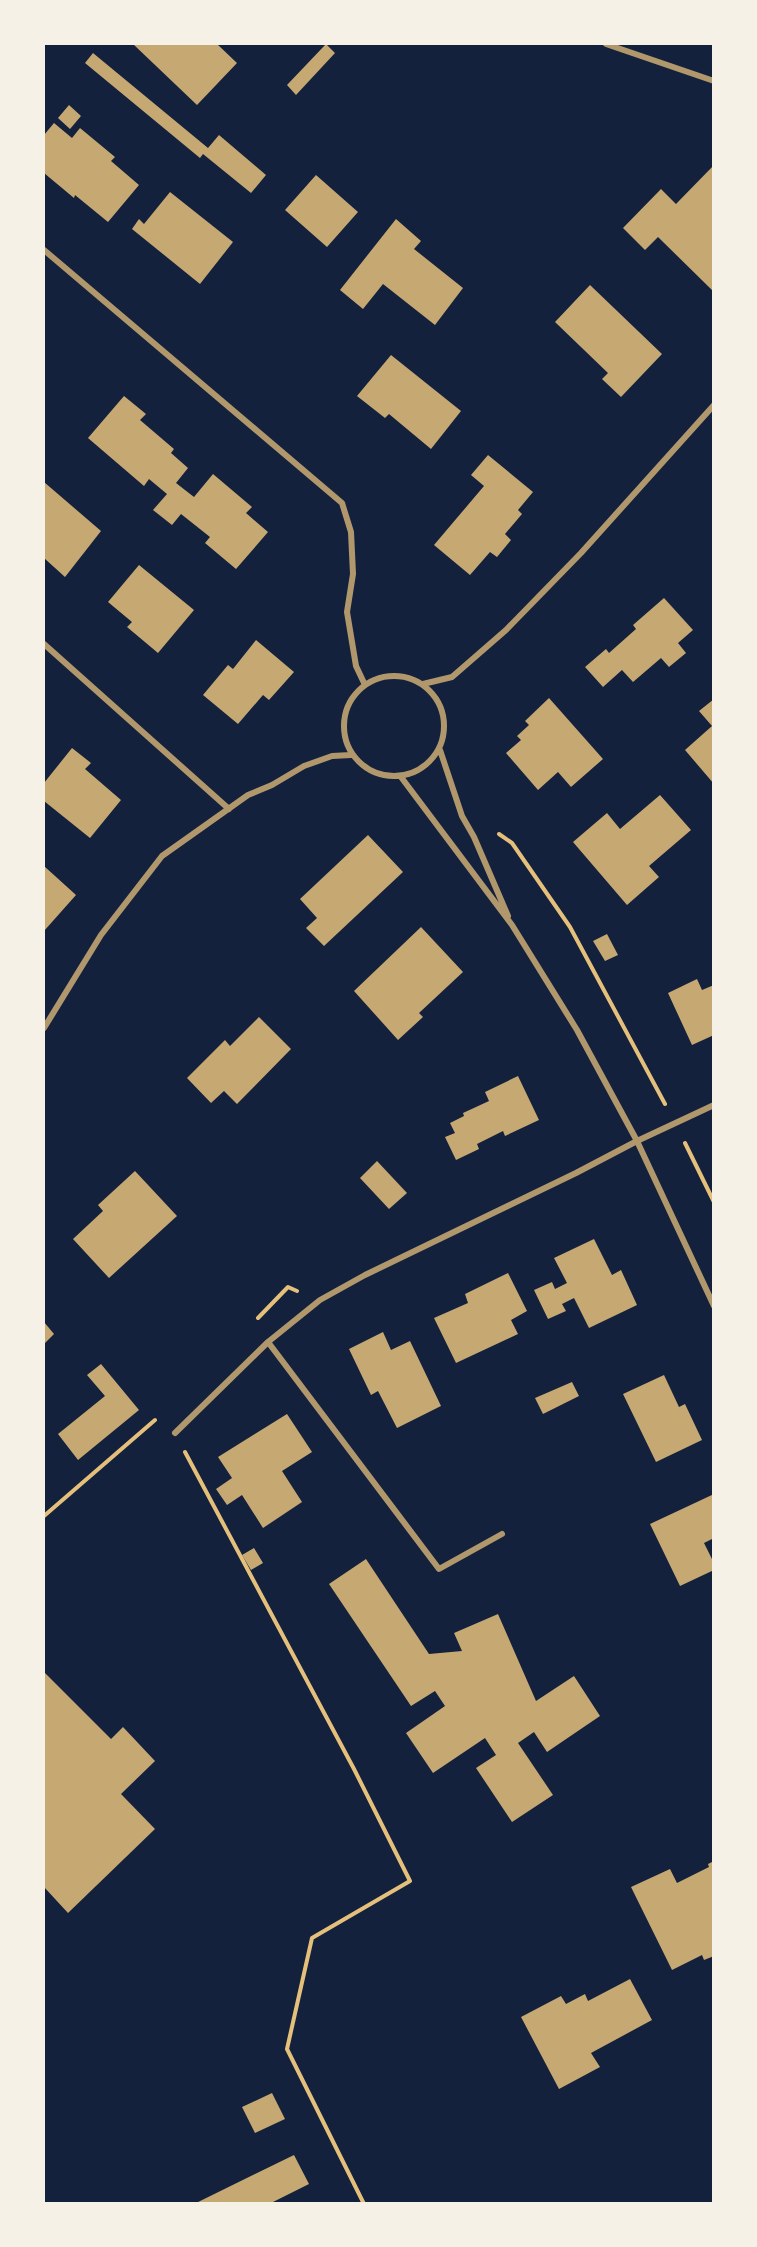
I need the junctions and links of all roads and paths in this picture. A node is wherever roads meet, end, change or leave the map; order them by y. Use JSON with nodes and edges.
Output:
{"nodes":[{"id":1,"x":606,"y":44,"type":"edge"},
{"id":2,"x":714,"y":81,"type":"edge"},
{"id":3,"x":44,"y":250,"type":"edge"},
{"id":4,"x":714,"y":405,"type":"edge"},
{"id":5,"x":44,"y":644,"type":"edge"},
{"id":6,"x":423,"y":684,"type":"junction"},
{"id":7,"x":365,"y":685,"type":"junction"},
{"id":8,"x":440,"y":750,"type":"junction"},
{"id":9,"x":351,"y":755,"type":"junction"},
{"id":10,"x":401,"y":777,"type":"junction"},
{"id":11,"x":229,"y":809,"type":"junction"},
{"id":12,"x":462,"y":816,"type":"junction"},
{"id":13,"x":512,"y":925,"type":"junction"},
{"id":14,"x":44,"y":1028,"type":"edge"},
{"id":15,"x":714,"y":1105,"type":"edge"},
{"id":16,"x":676,"y":1124,"type":"junction"},
{"id":17,"x":637,"y":1141,"type":"junction"},
{"id":18,"x":714,"y":1202,"type":"edge"},
{"id":19,"x":714,"y":1306,"type":"edge"},
{"id":20,"x":268,"y":1342,"type":"junction"},
{"id":21,"x":175,"y":1433,"type":"joint"},
{"id":22,"x":502,"y":1534,"type":"dead end"},
{"id":23,"x":364,"y":2204,"type":"edge"}],
"edges":[{"from":1,"to":2,"type":"street"},
{"from":3,"to":7,"type":"street"},
{"from":4,"to":6,"type":"street"},
{"from":5,"to":11,"type":"street"},
{"from":6,"to":7,"type":"street"},
{"from":6,"to":8,"type":"street"},
{"from":7,"to":9,"type":"street"},
{"from":8,"to":10,"type":"street"},
{"from":8,"to":12,"type":"street"},
{"from":9,"to":10,"type":"street"},
{"from":9,"to":11,"type":"street"},
{"from":10,"to":13,"type":"street"},
{"from":11,"to":14,"type":"street"},
{"from":12,"to":13,"type":"street"},
{"from":12,"to":16,"type":"path"},
{"from":13,"to":17,"type":"street"},
{"from":15,"to":16,"type":"street"},
{"from":16,"to":17,"type":"street"},
{"from":16,"to":18,"type":"path"},
{"from":17,"to":19,"type":"street"},
{"from":17,"to":20,"type":"street"},
{"from":20,"to":21,"type":"street"},
{"from":20,"to":22,"type":"street"},
{"from":21,"to":23,"type":"path"}]}
